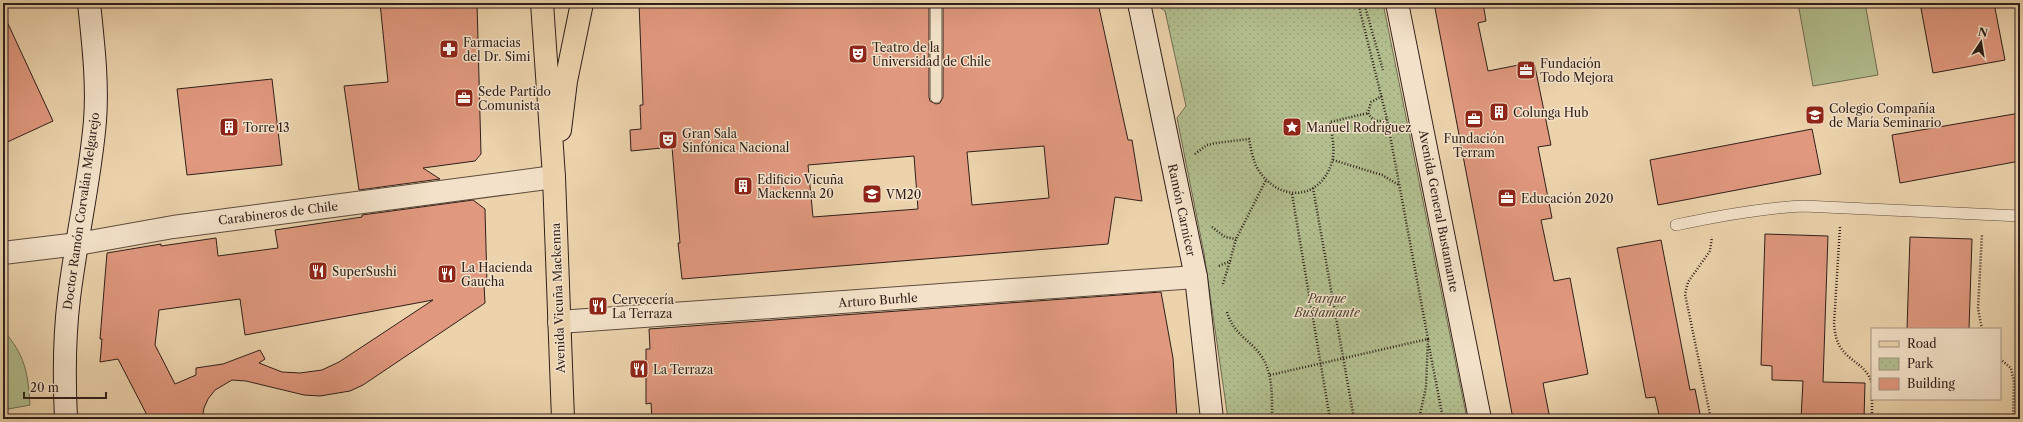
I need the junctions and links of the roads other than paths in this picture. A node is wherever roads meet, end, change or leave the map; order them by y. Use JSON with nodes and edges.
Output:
{"nodes":[{"id":1,"x":90,"y":3,"type":"edge"},
{"id":2,"x":542,"y":3,"type":"edge"},
{"id":3,"x":582,"y":3,"type":"edge"},
{"id":4,"x":936,"y":3,"type":"edge"},
{"id":5,"x":1139,"y":3,"type":"edge"},
{"id":6,"x":1397,"y":3,"type":"edge"},
{"id":7,"x":936,"y":97,"type":"dead end"},
{"id":8,"x":554,"y":177,"type":"junction"},
{"id":9,"x":2020,"y":216,"type":"edge"},
{"id":10,"x":1676,"y":225,"type":"dead end"},
{"id":11,"x":78,"y":244,"type":"junction"},
{"id":12,"x":3,"y":253,"type":"edge"},
{"id":13,"x":1196,"y":277,"type":"junction"},
{"id":14,"x":559,"y":322,"type":"junction"},
{"id":15,"x":66,"y":419,"type":"edge"},
{"id":16,"x":563,"y":419,"type":"edge"},
{"id":17,"x":1212,"y":419,"type":"edge"},
{"id":18,"x":1480,"y":419,"type":"edge"}],
"edges":[{"from":1,"to":11,"type":"main road","name":"Doctor Ramón Corvalán Melgarejo"},
{"from":2,"to":8,"type":"main road","name":"Avenida Vicuña Mackenna"},
{"from":3,"to":8,"type":"main road","name":"Avenida Vicuña Mackenna"},
{"from":4,"to":7,"type":"lane"},
{"from":5,"to":13,"type":"main road","name":"Ramón Carnicer"},
{"from":6,"to":18,"type":"main road","name":"Avenida General Bustamante"},
{"from":8,"to":11,"type":"main road","name":"Carabineros de Chile"},
{"from":8,"to":14,"type":"main road","name":"Avenida Vicuña Mackenna"},
{"from":9,"to":10,"type":"lane"},
{"from":11,"to":12,"type":"main road","name":"Carabineros de Chile"},
{"from":11,"to":15,"type":"main road","name":"Doctor Ramón Corvalán Melgarejo"},
{"from":13,"to":14,"type":"main road","name":"Arturo Burhle"},
{"from":13,"to":17,"type":"main road","name":"Ramón Carnicer"},
{"from":14,"to":16,"type":"main road","name":"Avenida Vicuña Mackenna"}]}
